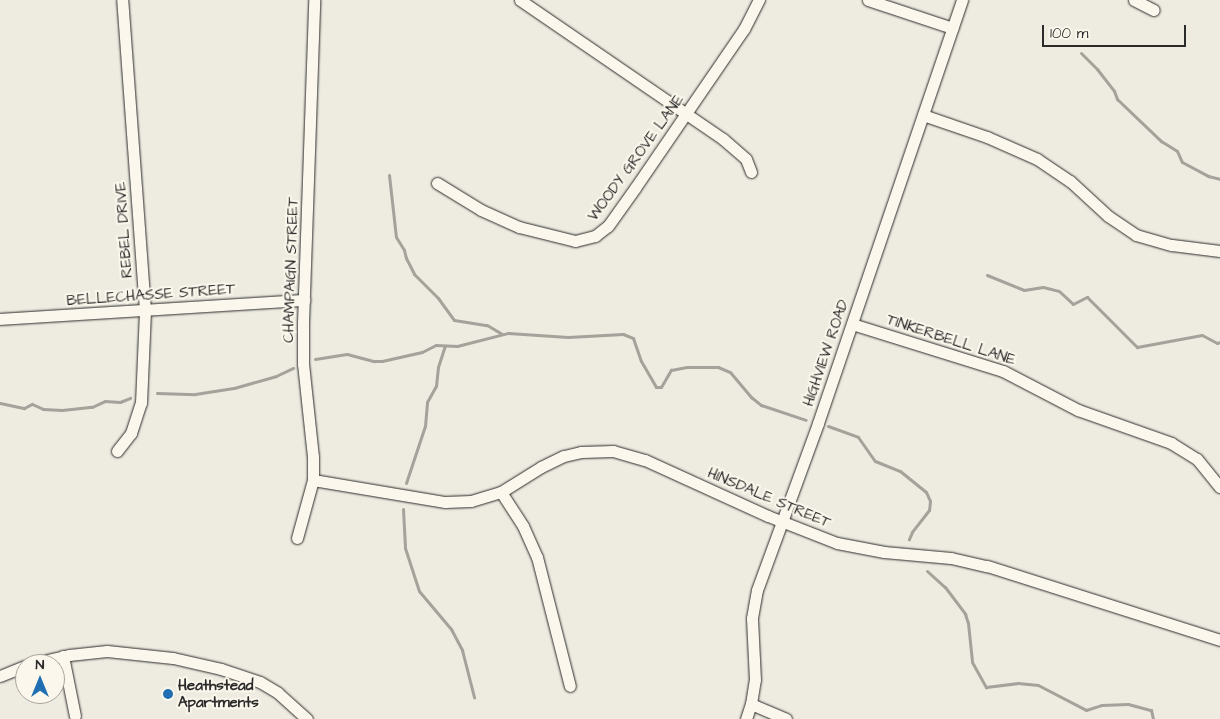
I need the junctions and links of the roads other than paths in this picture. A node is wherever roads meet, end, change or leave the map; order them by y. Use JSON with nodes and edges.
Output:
{"nodes":[{"id":1,"x":122,"y":0,"type":"edge"},
{"id":2,"x":314,"y":0,"type":"edge"},
{"id":3,"x":520,"y":0,"type":"edge"},
{"id":4,"x":759,"y":0,"type":"edge"},
{"id":5,"x":868,"y":0,"type":"edge"},
{"id":6,"x":962,"y":0,"type":"edge"},
{"id":7,"x":1134,"y":0,"type":"edge"},
{"id":8,"x":1154,"y":10,"type":"dead end"},
{"id":9,"x":952,"y":28,"type":"junction"},
{"id":10,"x":687,"y":114,"type":"junction"},
{"id":11,"x":923,"y":116,"type":"junction"},
{"id":12,"x":751,"y":172,"type":"dead end"},
{"id":13,"x":437,"y":182,"type":"dead end"},
{"id":14,"x":1220,"y":251,"type":"edge"},
{"id":15,"x":304,"y":300,"type":"junction"},
{"id":16,"x":145,"y":310,"type":"junction"},
{"id":17,"x":0,"y":319,"type":"edge"},
{"id":18,"x":852,"y":324,"type":"junction"},
{"id":19,"x":117,"y":451,"type":"dead end"},
{"id":20,"x":313,"y":480,"type":"junction"},
{"id":21,"x":1220,"y":487,"type":"edge"},
{"id":22,"x":501,"y":492,"type":"junction"},
{"id":23,"x":782,"y":522,"type":"junction"},
{"id":24,"x":296,"y":538,"type":"dead end"},
{"id":25,"x":1220,"y":640,"type":"edge"},
{"id":26,"x":65,"y":656,"type":"edge"},
{"id":27,"x":65,"y":666,"type":"edge"},
{"id":28,"x":15,"y":670,"type":"edge"},
{"id":29,"x":0,"y":676,"type":"edge"},
{"id":30,"x":570,"y":686,"type":"dead end"},
{"id":31,"x":751,"y":704,"type":"junction"},
{"id":32,"x":75,"y":716,"type":"dead end"},
{"id":33,"x":307,"y":719,"type":"edge"},
{"id":34,"x":746,"y":719,"type":"edge"},
{"id":35,"x":786,"y":719,"type":"edge"}],
"edges":[{"from":1,"to":16,"type":"street","name":"REBEL DRIVE"},
{"from":2,"to":15,"type":"street","name":"CHAMPAIGN STREET"},
{"from":3,"to":10,"type":"street"},
{"from":4,"to":10,"type":"street","name":"WOODY GROVE LANE"},
{"from":5,"to":9,"type":"street"},
{"from":6,"to":9,"type":"street","name":"HIGHVIEW ROAD"},
{"from":7,"to":8,"type":"street"},
{"from":9,"to":11,"type":"street","name":"HIGHVIEW ROAD"},
{"from":10,"to":12,"type":"street"},
{"from":10,"to":13,"type":"street","name":"WOODY GROVE LANE"},
{"from":11,"to":14,"type":"street"},
{"from":11,"to":18,"type":"street","name":"HIGHVIEW ROAD"},
{"from":15,"to":16,"type":"street","name":"BELLECHASSE STREET"},
{"from":15,"to":20,"type":"street","name":"CHAMPAIGN STREET"},
{"from":16,"to":17,"type":"street","name":"BELLECHASSE STREET"},
{"from":16,"to":19,"type":"street","name":"REBEL DRIVE"},
{"from":18,"to":21,"type":"street","name":"TINKERBELL LANE"},
{"from":18,"to":23,"type":"street","name":"HIGHVIEW ROAD"},
{"from":20,"to":22,"type":"street","name":"HINSDALE STREET"},
{"from":20,"to":24,"type":"street","name":"CHAMPAIGN STREET"},
{"from":22,"to":23,"type":"street","name":"HINSDALE STREET"},
{"from":22,"to":30,"type":"street"},
{"from":23,"to":25,"type":"street","name":"HINSDALE STREET"},
{"from":23,"to":31,"type":"street","name":"HIGHVIEW ROAD"},
{"from":26,"to":33,"type":"street"},
{"from":27,"to":32,"type":"street"},
{"from":28,"to":29,"type":"street"},
{"from":31,"to":34,"type":"street","name":"HIGHVIEW ROAD"},
{"from":31,"to":35,"type":"street"}]}
